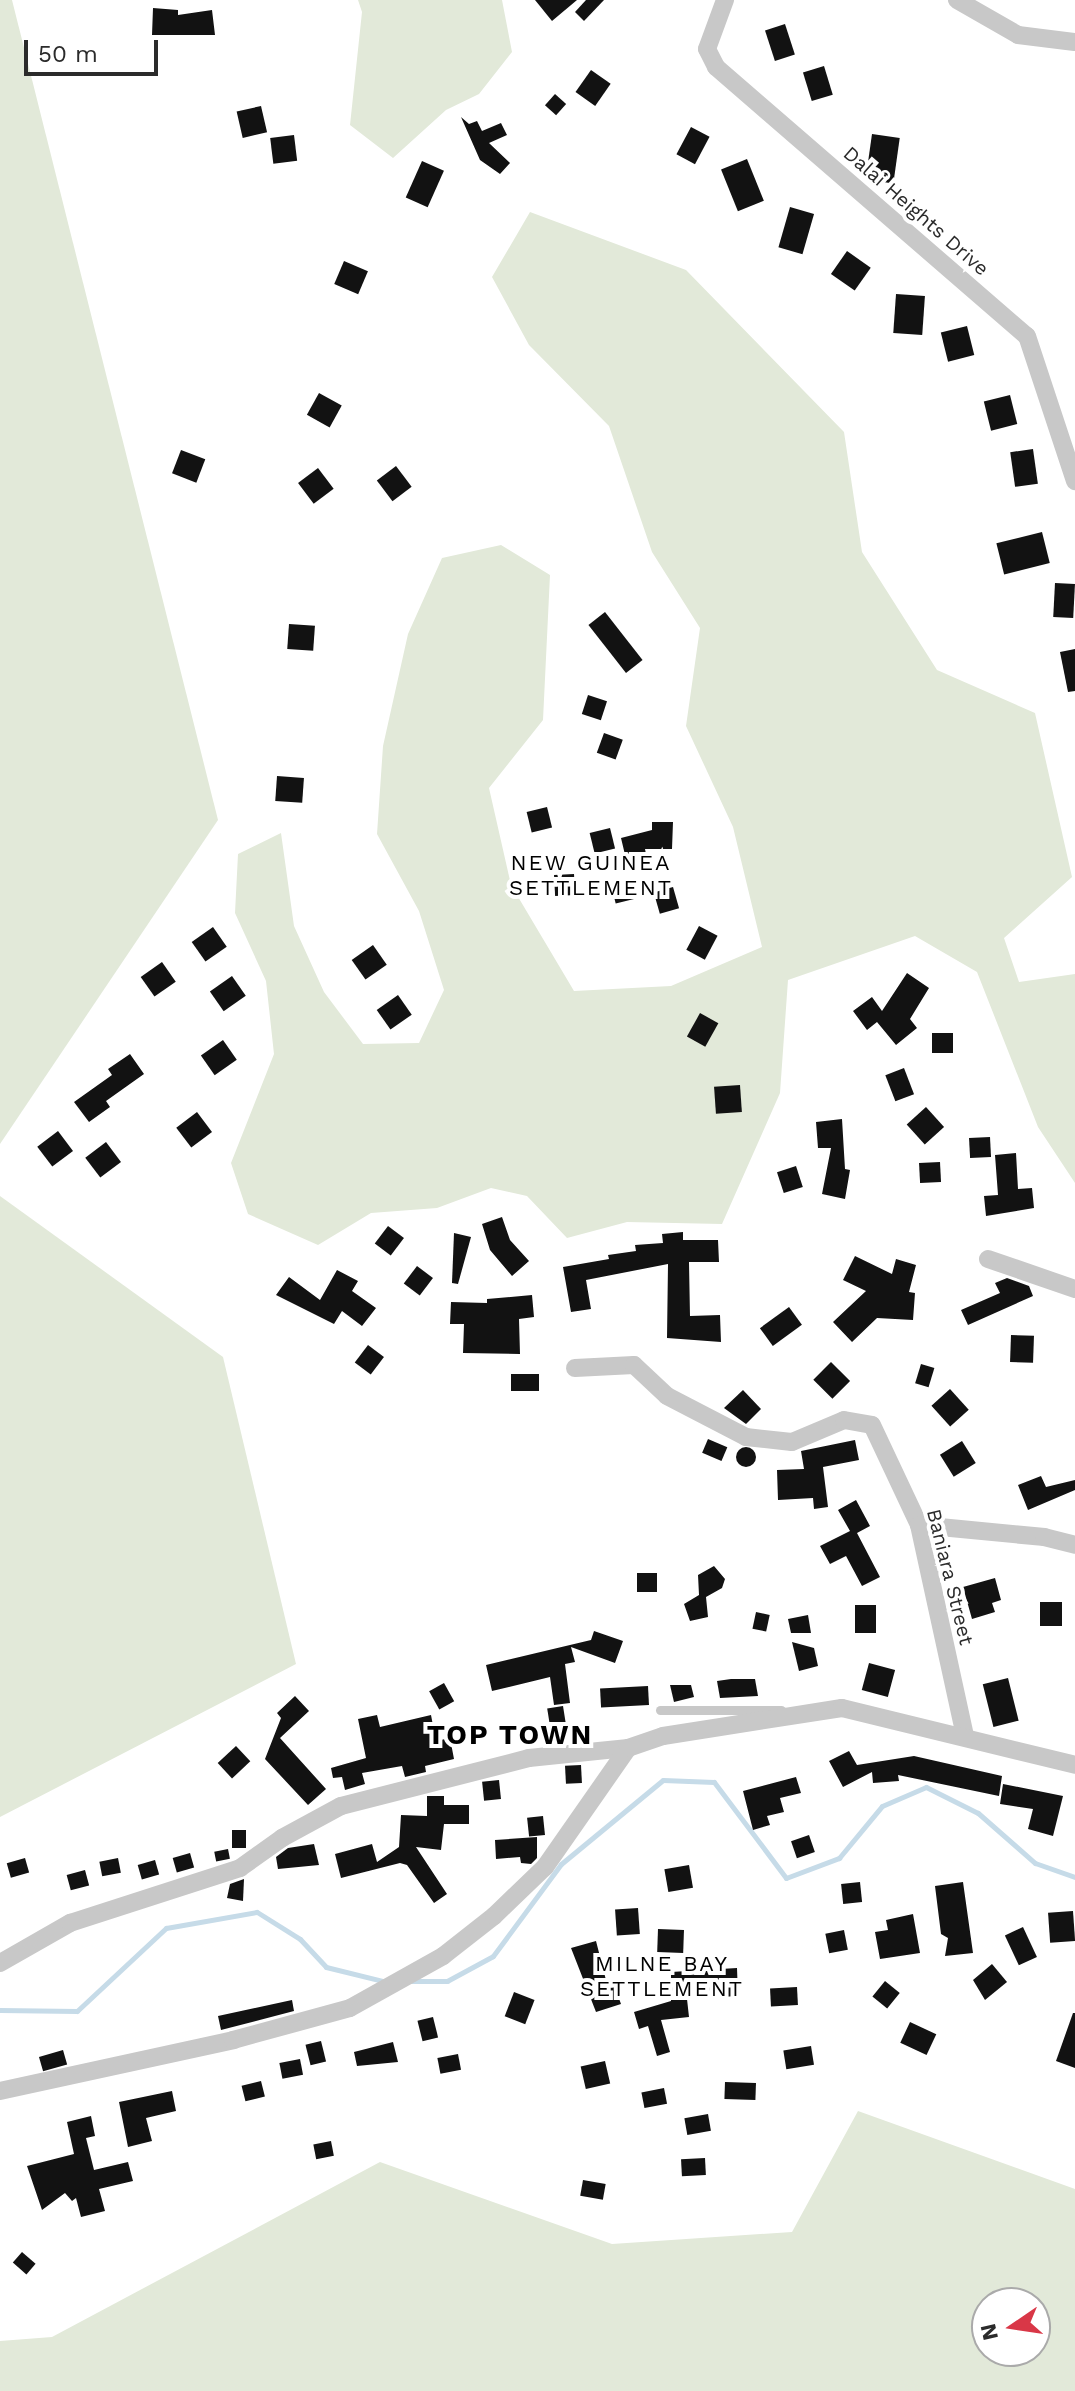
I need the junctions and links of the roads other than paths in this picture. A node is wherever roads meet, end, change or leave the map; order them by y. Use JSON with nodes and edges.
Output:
{"nodes":[{"id":1,"x":725,"y":0,"type":"edge"},
{"id":2,"x":957,"y":0,"type":"edge"},
{"id":3,"x":1075,"y":42,"type":"edge"},
{"id":4,"x":1075,"y":481,"type":"edge"},
{"id":5,"x":988,"y":1259,"type":"dead end"},
{"id":6,"x":1075,"y":1289,"type":"edge"},
{"id":7,"x":575,"y":1368,"type":"dead end"},
{"id":8,"x":919,"y":1525,"type":"junction"},
{"id":9,"x":1075,"y":1545,"type":"edge"},
{"id":10,"x":842,"y":1708,"type":"junction"},
{"id":11,"x":660,"y":1710,"type":"dead end"},
{"id":12,"x":965,"y":1736,"type":"junction"},
{"id":13,"x":628,"y":1748,"type":"junction"},
{"id":14,"x":1075,"y":1765,"type":"edge"},
{"id":15,"x":0,"y":1963,"type":"edge"},
{"id":16,"x":0,"y":2091,"type":"edge"}],
"edges":[{"from":1,"to":4,"type":"street","name":"Dalai Heights Drive"},
{"from":2,"to":3,"type":"street"},
{"from":5,"to":6,"type":"street"},
{"from":7,"to":8,"type":"street","name":"Baniara Street"},
{"from":8,"to":9,"type":"street"},
{"from":8,"to":12,"type":"street","name":"Baniara Street"},
{"from":10,"to":11,"type":"lane"},
{"from":10,"to":12,"type":"street"},
{"from":10,"to":13,"type":"street"},
{"from":12,"to":14,"type":"street"},
{"from":13,"to":15,"type":"street"},
{"from":13,"to":16,"type":"street"}]}
